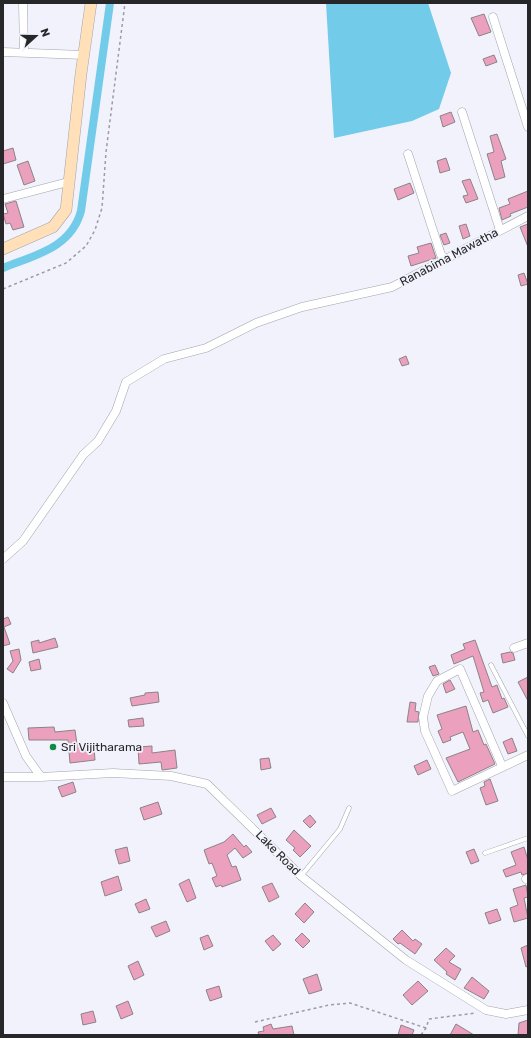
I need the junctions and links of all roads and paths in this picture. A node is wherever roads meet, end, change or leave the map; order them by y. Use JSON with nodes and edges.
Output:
{"nodes":[{"id":1,"x":24,"y":3,"type":"edge"},
{"id":2,"x":91,"y":3,"type":"edge"},
{"id":3,"x":125,"y":3,"type":"edge"},
{"id":4,"x":493,"y":17,"type":"dead end"},
{"id":5,"x":3,"y":52,"type":"edge"},
{"id":6,"x":24,"y":52,"type":"junction"},
{"id":7,"x":84,"y":54,"type":"junction"},
{"id":8,"x":462,"y":112,"type":"dead end"},
{"id":9,"x":528,"y":127,"type":"edge"},
{"id":10,"x":408,"y":154,"type":"dead end"},
{"id":11,"x":68,"y":182,"type":"junction"},
{"id":12,"x":3,"y":199,"type":"edge"},
{"id":13,"x":528,"y":216,"type":"edge"},
{"id":14,"x":500,"y":230,"type":"junction"},
{"id":15,"x":3,"y":249,"type":"edge"},
{"id":16,"x":446,"y":258,"type":"junction"},
{"id":17,"x":3,"y":288,"type":"edge"},
{"id":18,"x":3,"y":558,"type":"edge"},
{"id":19,"x":528,"y":643,"type":"edge"},
{"id":20,"x":514,"y":648,"type":"dead end"},
{"id":21,"x":490,"y":665,"type":"dead end"},
{"id":22,"x":3,"y":703,"type":"edge"},
{"id":23,"x":528,"y":736,"type":"edge"},
{"id":24,"x":528,"y":755,"type":"edge"},
{"id":25,"x":502,"y":766,"type":"junction"},
{"id":26,"x":3,"y":776,"type":"edge"},
{"id":27,"x":41,"y":777,"type":"junction"},
{"id":28,"x":348,"y":808,"type":"dead end"},
{"id":29,"x":528,"y":838,"type":"edge"},
{"id":30,"x":485,"y":853,"type":"dead end"},
{"id":31,"x":301,"y":876,"type":"junction"},
{"id":32,"x":486,"y":1010,"type":"junction"},
{"id":33,"x":528,"y":1010,"type":"edge"},
{"id":34,"x":255,"y":1022,"type":"dead end"},
{"id":35,"x":426,"y":1028,"type":"junction"},
{"id":36,"x":421,"y":1035,"type":"edge"}],
"edges":[{"from":1,"to":6,"type":"street"},
{"from":2,"to":7,"type":"main road"},
{"from":3,"to":17,"type":"path"},
{"from":4,"to":9,"type":"street"},
{"from":5,"to":6,"type":"street"},
{"from":6,"to":7,"type":"street"},
{"from":7,"to":11,"type":"main road"},
{"from":8,"to":14,"type":"street"},
{"from":10,"to":16,"type":"street"},
{"from":11,"to":12,"type":"street"},
{"from":11,"to":15,"type":"main road"},
{"from":13,"to":14,"type":"street","name":"Ranabima Mawatha"},
{"from":14,"to":16,"type":"street","name":"Ranabima Mawatha"},
{"from":16,"to":18,"type":"street","name":"Ranabima Mawatha"},
{"from":19,"to":20,"type":"street"},
{"from":21,"to":23,"type":"lane"},
{"from":22,"to":27,"type":"street"},
{"from":24,"to":25,"type":"street"},
{"from":25,"to":25,"type":"street"},
{"from":26,"to":27,"type":"street","name":"Lake Road"},
{"from":27,"to":31,"type":"street","name":"Lake Road"},
{"from":28,"to":31,"type":"lane"},
{"from":29,"to":30,"type":"lane"},
{"from":31,"to":32,"type":"street","name":"Lake Road"},
{"from":32,"to":33,"type":"street","name":"Lake Road"},
{"from":32,"to":35,"type":"path"},
{"from":34,"to":35,"type":"path"},
{"from":35,"to":36,"type":"path"}]}
